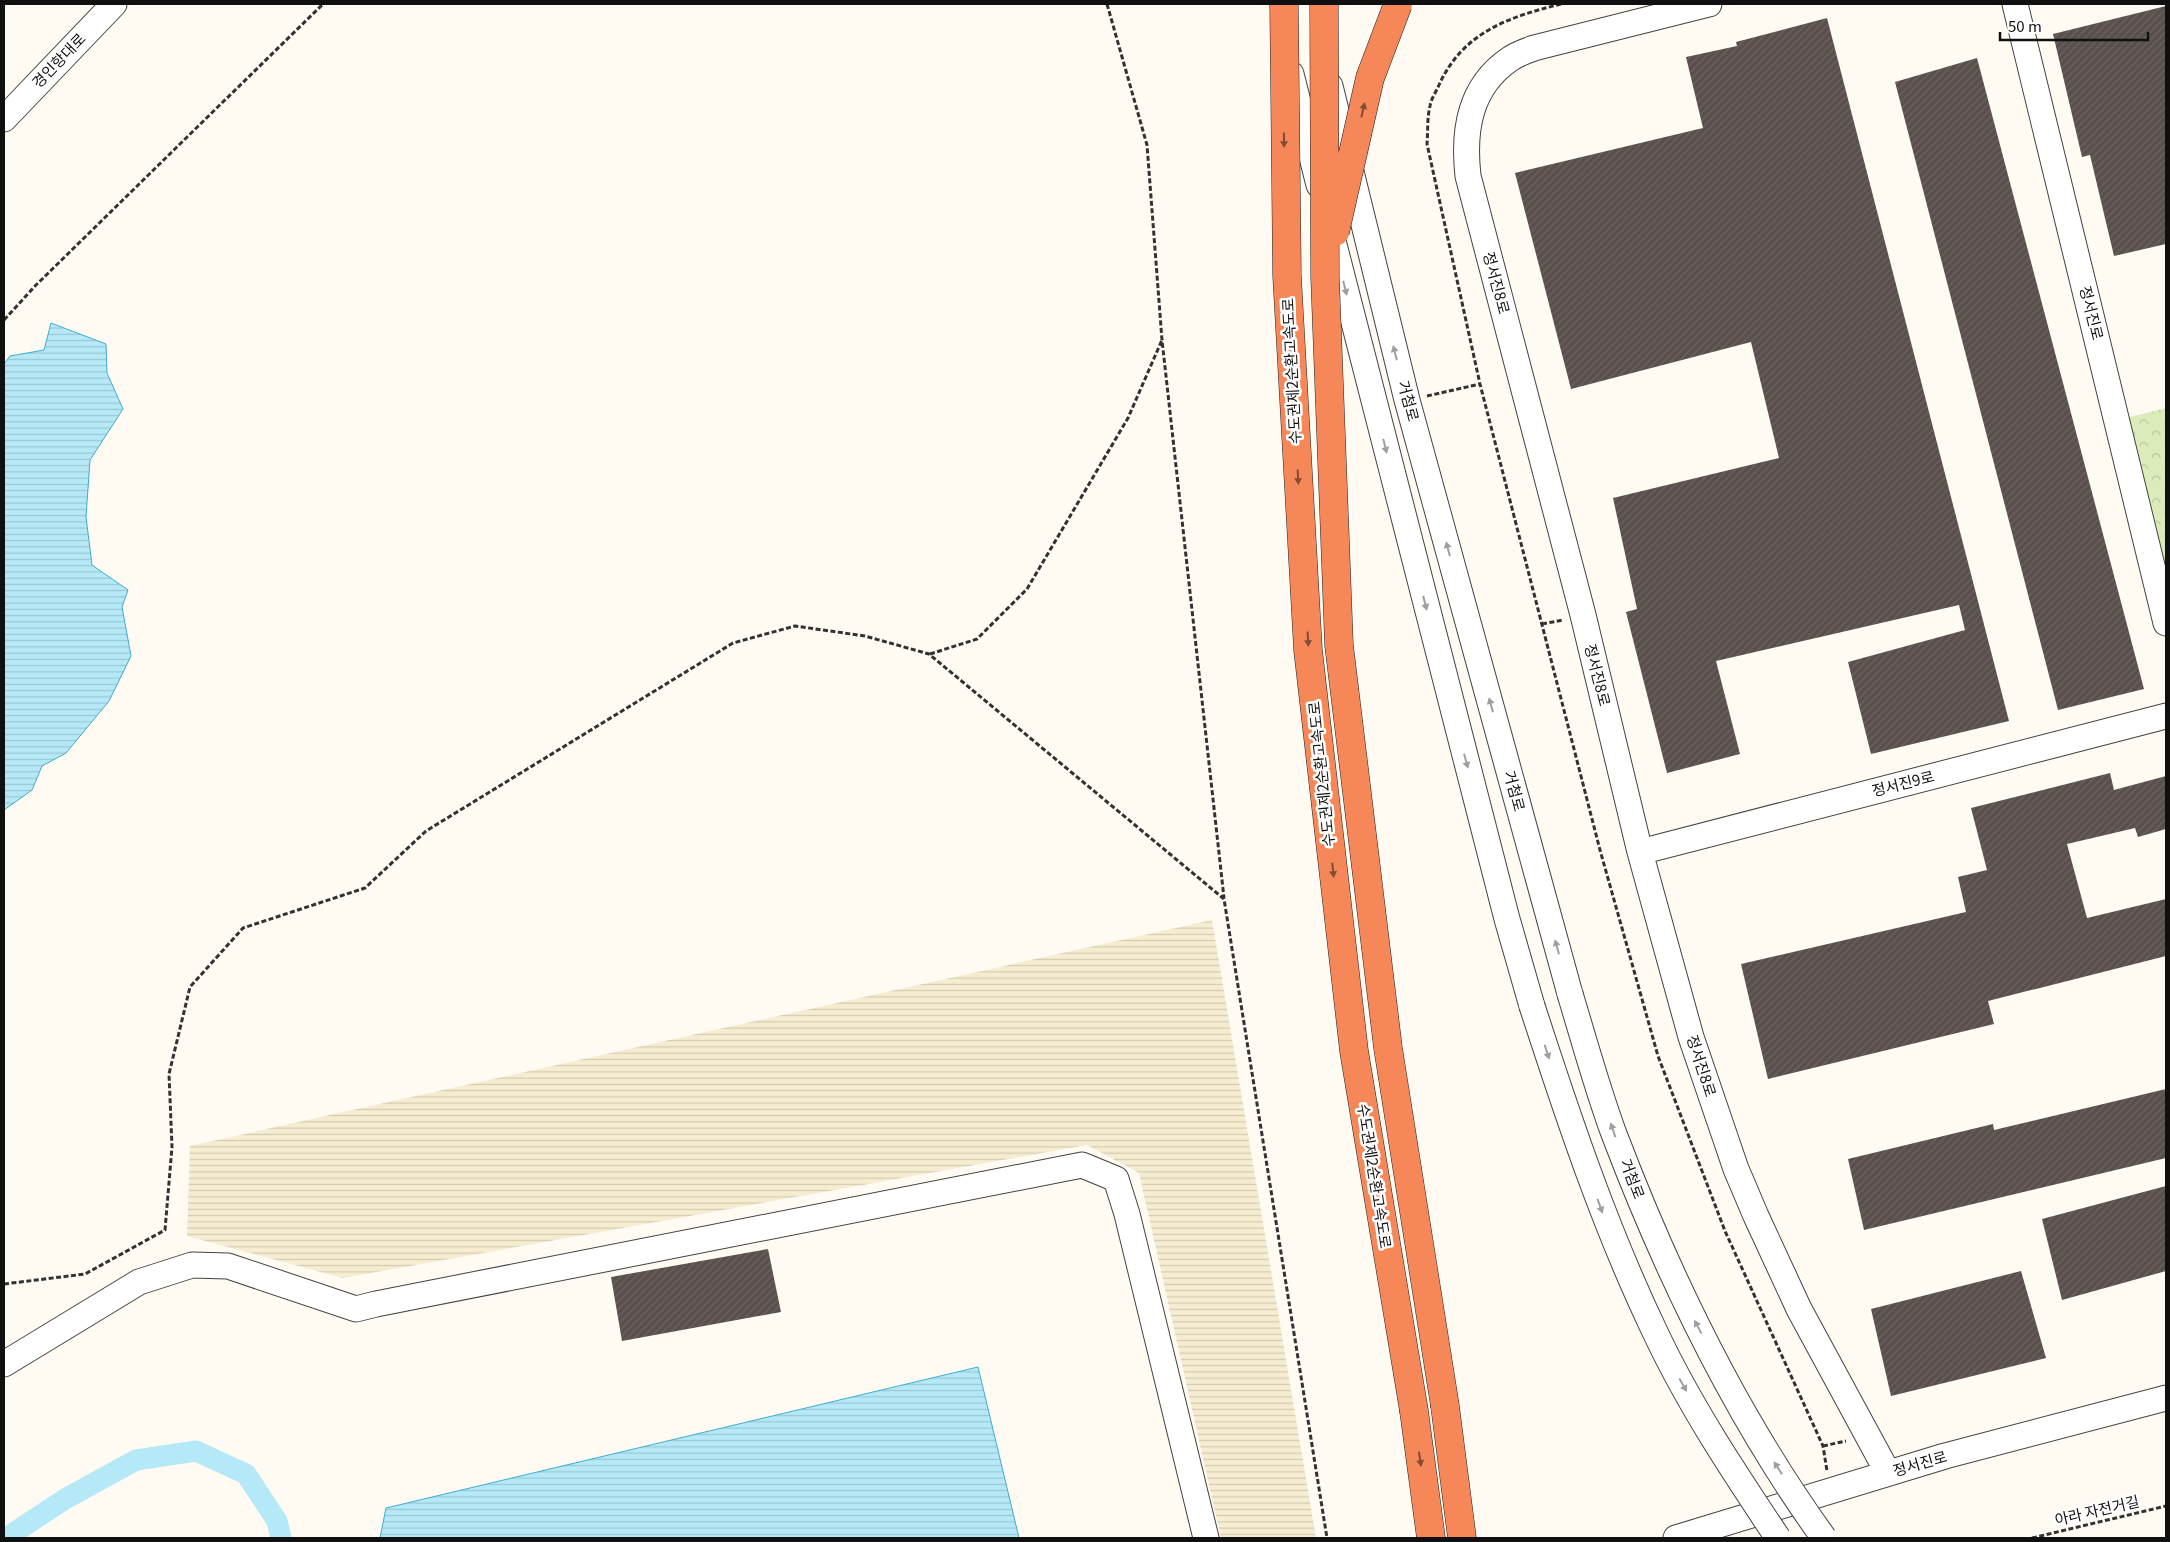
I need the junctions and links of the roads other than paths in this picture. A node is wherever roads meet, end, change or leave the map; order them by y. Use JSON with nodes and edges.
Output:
{"nodes":[{"id":1,"x":114,"y":4,"type":"edge"},
{"id":2,"x":1273,"y":4,"type":"edge"},
{"id":3,"x":1284,"y":4,"type":"edge"},
{"id":4,"x":1310,"y":4,"type":"edge"},
{"id":5,"x":1324,"y":4,"type":"edge"},
{"id":6,"x":1398,"y":4,"type":"edge"},
{"id":7,"x":1709,"y":4,"type":"edge"},
{"id":8,"x":2015,"y":4,"type":"edge"},
{"id":9,"x":4,"y":119,"type":"edge"},
{"id":10,"x":1325,"y":277,"type":"junction"},
{"id":11,"x":2166,"y":623,"type":"edge"},
{"id":12,"x":2166,"y":716,"type":"edge"},
{"id":13,"x":1640,"y":852,"type":"junction"},
{"id":14,"x":4,"y":1364,"type":"edge"},
{"id":15,"x":2166,"y":1398,"type":"edge"},
{"id":16,"x":1888,"y":1473,"type":"junction"},
{"id":17,"x":1206,"y":1538,"type":"edge"},
{"id":18,"x":1431,"y":1538,"type":"edge"},
{"id":19,"x":1462,"y":1538,"type":"edge"},
{"id":20,"x":1676,"y":1538,"type":"edge"},
{"id":21,"x":1778,"y":1538,"type":"edge"},
{"id":22,"x":1824,"y":1538,"type":"edge"}],
"edges":[{"from":1,"to":9,"type":"street","name":"경인항대로"},
{"from":2,"to":21,"type":"street","one_way":true,"bridge":true},
{"from":3,"to":18,"type":"highway","name":"수도권제2순환고속도로","one_way":true,"bridge":true},
{"from":22,"to":4,"type":"street","name":"거첨로","one_way":true,"bridge":true},
{"from":5,"to":10,"type":"highway","name":"수도권제2순환고속도로","bridge":true},
{"from":10,"to":6,"type":"highway","one_way":true,"bridge":true},
{"from":7,"to":13,"type":"street","name":"정서진8로"},
{"from":8,"to":11,"type":"street","name":"정서진로"},
{"from":10,"to":19,"type":"highway","name":"수도권제2순환고속도로","bridge":true},
{"from":12,"to":13,"type":"street","name":"정서진9로"},
{"from":13,"to":16,"type":"street","name":"정서진8로"},
{"from":14,"to":17,"type":"street"},
{"from":15,"to":16,"type":"street","name":"정서진로"},
{"from":16,"to":20,"type":"street","name":"정서진로"}]}
